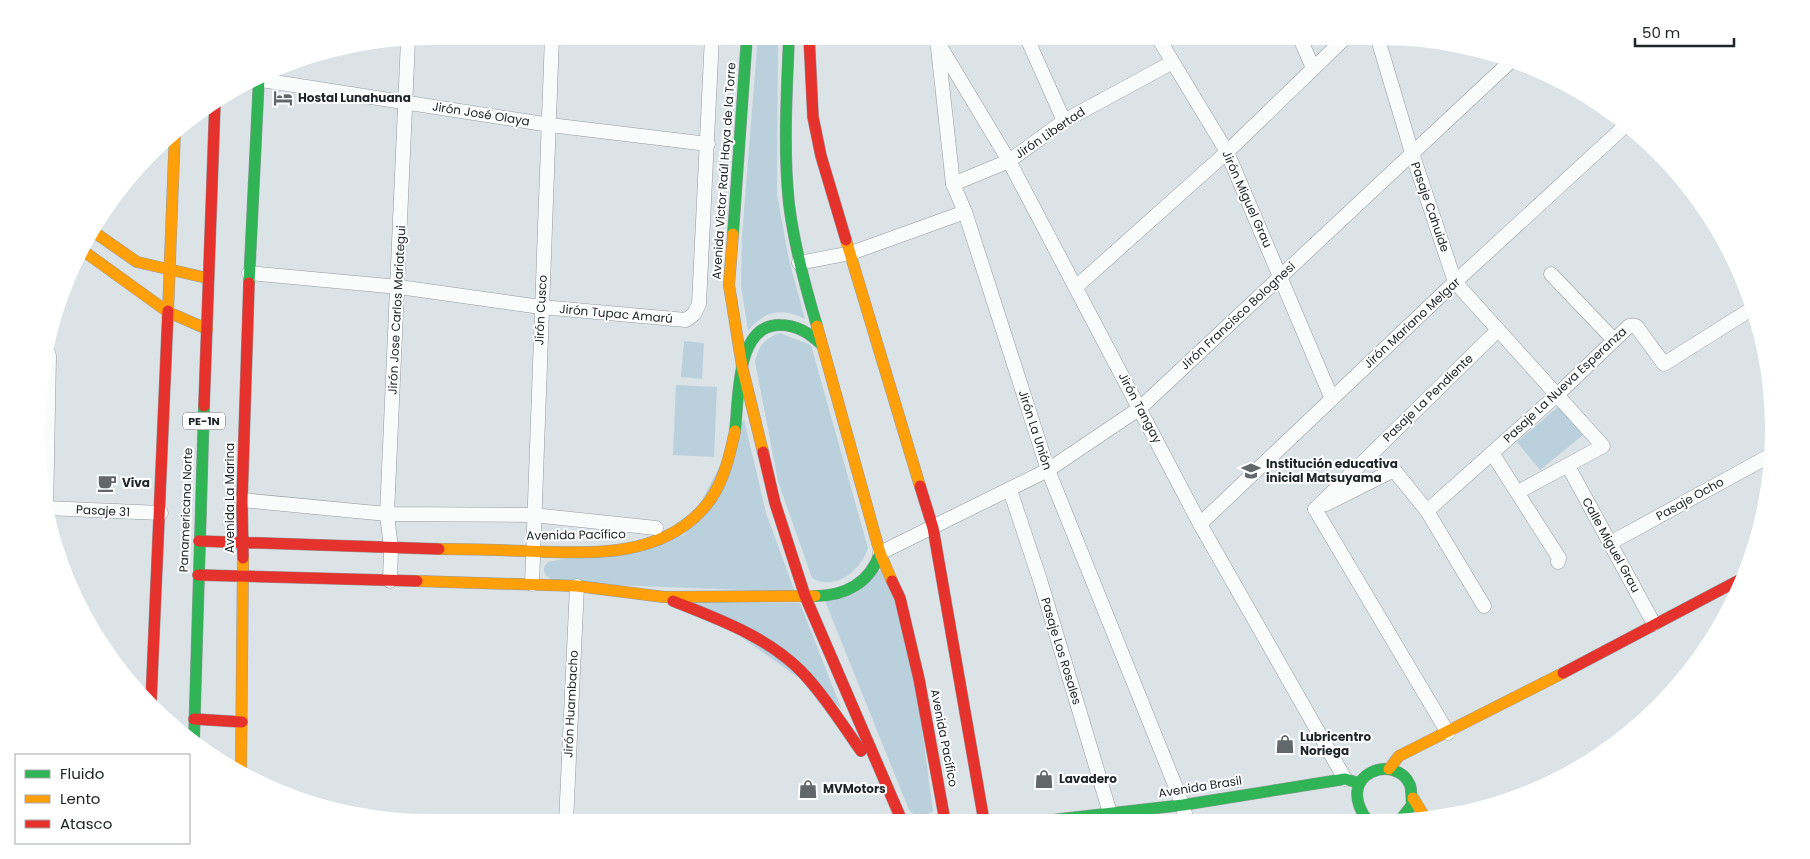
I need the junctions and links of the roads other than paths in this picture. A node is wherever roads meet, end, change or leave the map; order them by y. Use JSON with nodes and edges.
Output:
{"nodes":[{"id":1,"x":552,"y":45,"type":"edge"},
{"id":2,"x":712,"y":45,"type":"edge"},
{"id":3,"x":746,"y":45,"type":"edge"},
{"id":4,"x":789,"y":45,"type":"edge"},
{"id":5,"x":809,"y":45,"type":"edge"},
{"id":6,"x":937,"y":45,"type":"edge"},
{"id":7,"x":940,"y":45,"type":"edge"},
{"id":8,"x":1030,"y":45,"type":"edge"},
{"id":9,"x":1162,"y":45,"type":"edge"},
{"id":10,"x":1303,"y":45,"type":"edge"},
{"id":11,"x":1337,"y":45,"type":"edge"},
{"id":12,"x":1380,"y":45,"type":"edge"},
{"id":13,"x":408,"y":46,"type":"edge"},
{"id":14,"x":1172,"y":63,"type":"junction"},
{"id":15,"x":1506,"y":66,"type":"edge"},
{"id":16,"x":1313,"y":68,"type":"junction"},
{"id":17,"x":270,"y":80,"type":"edge"},
{"id":18,"x":258,"y":86,"type":"edge"},
{"id":19,"x":407,"y":102,"type":"junction"},
{"id":20,"x":215,"y":111,"type":"edge"},
{"id":21,"x":1064,"y":121,"type":"junction"},
{"id":22,"x":550,"y":125,"type":"junction"},
{"id":23,"x":1621,"y":129,"type":"edge"},
{"id":24,"x":175,"y":141,"type":"edge"},
{"id":25,"x":708,"y":144,"type":"junction"},
{"id":26,"x":1227,"y":152,"type":"junction"},
{"id":27,"x":1412,"y":153,"type":"junction"},
{"id":28,"x":1009,"y":161,"type":"junction"},
{"id":29,"x":953,"y":184,"type":"junction"},
{"id":30,"x":965,"y":212,"type":"junction"},
{"id":31,"x":98,"y":235,"type":"edge"},
{"id":32,"x":851,"y":253,"type":"junction"},
{"id":33,"x":88,"y":254,"type":"edge"},
{"id":34,"x":799,"y":263,"type":"junction"},
{"id":35,"x":171,"y":270,"type":"junction"},
{"id":36,"x":249,"y":273,"type":"junction"},
{"id":37,"x":1551,"y":274,"type":"dead end"},
{"id":38,"x":1281,"y":275,"type":"junction"},
{"id":39,"x":208,"y":278,"type":"junction"},
{"id":40,"x":1455,"y":282,"type":"junction"},
{"id":41,"x":399,"y":287,"type":"junction"},
{"id":42,"x":1076,"y":287,"type":"junction"},
{"id":43,"x":541,"y":307,"type":"junction"},
{"id":44,"x":1747,"y":311,"type":"edge"},
{"id":45,"x":168,"y":312,"type":"junction"},
{"id":46,"x":207,"y":329,"type":"junction"},
{"id":47,"x":1498,"y":330,"type":"junction"},
{"id":48,"x":1614,"y":340,"type":"junction"},
{"id":49,"x":821,"y":344,"type":"junction"},
{"id":50,"x":742,"y":366,"type":"junction"},
{"id":51,"x":49,"y":375,"type":"edge"},
{"id":52,"x":1558,"y":394,"type":"junction"},
{"id":53,"x":1332,"y":398,"type":"junction"},
{"id":54,"x":1140,"y":408,"type":"junction"},
{"id":55,"x":1492,"y":453,"type":"junction"},
{"id":56,"x":1764,"y":459,"type":"edge"},
{"id":57,"x":47,"y":466,"type":"edge"},
{"id":58,"x":1568,"y":466,"type":"junction"},
{"id":59,"x":1048,"y":470,"type":"junction"},
{"id":60,"x":1010,"y":490,"type":"junction"},
{"id":61,"x":1518,"y":492,"type":"junction"},
{"id":62,"x":242,"y":500,"type":"junction"},
{"id":63,"x":1315,"y":509,"type":"junction"},
{"id":64,"x":53,"y":510,"type":"edge"},
{"id":65,"x":1427,"y":511,"type":"junction"},
{"id":66,"x":161,"y":514,"type":"junction"},
{"id":67,"x":387,"y":514,"type":"junction"},
{"id":68,"x":533,"y":515,"type":"junction"},
{"id":69,"x":1200,"y":524,"type":"junction"},
{"id":70,"x":656,"y":528,"type":"dead end"},
{"id":71,"x":933,"y":528,"type":"junction"},
{"id":72,"x":199,"y":541,"type":"junction"},
{"id":73,"x":243,"y":542,"type":"junction"},
{"id":74,"x":1610,"y":544,"type":"junction"},
{"id":75,"x":391,"y":548,"type":"junction"},
{"id":76,"x":532,"y":550,"type":"junction"},
{"id":77,"x":880,"y":553,"type":"junction"},
{"id":78,"x":1558,"y":562,"type":"dead end"},
{"id":79,"x":198,"y":574,"type":"junction"},
{"id":80,"x":244,"y":577,"type":"junction"},
{"id":81,"x":390,"y":581,"type":"junction"},
{"id":82,"x":1733,"y":583,"type":"edge"},
{"id":83,"x":532,"y":584,"type":"junction"},
{"id":84,"x":577,"y":586,"type":"junction"},
{"id":85,"x":805,"y":596,"type":"junction"},
{"id":86,"x":664,"y":597,"type":"junction"},
{"id":87,"x":1484,"y":606,"type":"dead end"},
{"id":88,"x":1654,"y":624,"type":"junction"},
{"id":89,"x":151,"y":694,"type":"edge"},
{"id":90,"x":194,"y":719,"type":"junction"},
{"id":91,"x":242,"y":722,"type":"junction"},
{"id":92,"x":1448,"y":733,"type":"junction"},
{"id":93,"x":194,"y":734,"type":"edge"},
{"id":94,"x":241,"y":764,"type":"edge"},
{"id":95,"x":1389,"y":769,"type":"junction"},
{"id":96,"x":1345,"y":779,"type":"junction"},
{"id":97,"x":883,"y":780,"type":"junction"},
{"id":98,"x":1360,"y":782,"type":"junction"},
{"id":99,"x":1413,"y":798,"type":"junction"},
{"id":100,"x":1183,"y":804,"type":"junction"},
{"id":101,"x":1422,"y":812,"type":"edge"},
{"id":102,"x":1110,"y":813,"type":"junction"},
{"id":103,"x":1407,"y":813,"type":"edge"},
{"id":104,"x":566,"y":814,"type":"edge"},
{"id":105,"x":899,"y":814,"type":"edge"},
{"id":106,"x":944,"y":814,"type":"edge"},
{"id":107,"x":983,"y":814,"type":"edge"},
{"id":108,"x":1102,"y":814,"type":"edge"},
{"id":109,"x":1186,"y":814,"type":"edge"},
{"id":110,"x":1363,"y":814,"type":"edge"}],
"edges":[{"from":1,"to":22,"type":"street","name":"Jirón Cusco"},
{"from":2,"to":25,"type":"street"},
{"from":3,"to":50,"type":"main road","name":"Avenida Victor Raúl Haya de la Torre"},
{"from":4,"to":34,"type":"main road"},
{"from":5,"to":32,"type":"main road"},
{"from":6,"to":29,"type":"street","name":"Jirón La Unión"},
{"from":7,"to":28,"type":"street","name":"Jirón Tangay"},
{"from":8,"to":21,"type":"street"},
{"from":9,"to":14,"type":"street","name":"Jirón Miguel Grau"},
{"from":10,"to":16,"type":"street"},
{"from":11,"to":16,"type":"street"},
{"from":12,"to":27,"type":"street","name":"Pasaje Cahuide"},
{"from":13,"to":19,"type":"street","name":"Jirón Jose Carlos Mariategui"},
{"from":14,"to":21,"type":"street","name":"Jirón Libertad"},
{"from":14,"to":26,"type":"street","name":"Jirón Miguel Grau"},
{"from":15,"to":27,"type":"street","name":"Jirón Francisco Bolognesi"},
{"from":16,"to":26,"type":"street"},
{"from":17,"to":19,"type":"street","name":"Jirón José Olaya"},
{"from":18,"to":36,"type":"main road","name":"Avenida La Marina"},
{"from":19,"to":22,"type":"street","name":"Jirón José Olaya"},
{"from":19,"to":41,"type":"street","name":"Jirón Jose Carlos Mariategui"},
{"from":20,"to":39,"type":"main road","name":"Panamericana Norte","number":"PE-1N"},
{"from":21,"to":28,"type":"street","name":"Jirón Libertad"},
{"from":22,"to":25,"type":"street","name":"Jirón José Olaya"},
{"from":22,"to":43,"type":"street","name":"Jirón Cusco"},
{"from":23,"to":40,"type":"street","name":"Jirón Mariano Melgar"},
{"from":24,"to":35,"type":"main road"},
{"from":25,"to":43,"type":"street","name":"Jirón Tupac Amarú"},
{"from":26,"to":38,"type":"street","name":"Jirón Miguel Grau"},
{"from":26,"to":42,"type":"street"},
{"from":27,"to":38,"type":"street","name":"Jirón Francisco Bolognesi"},
{"from":27,"to":40,"type":"street","name":"Pasaje Cahuide"},
{"from":28,"to":29,"type":"street","name":"Jirón Libertad"},
{"from":28,"to":42,"type":"street","name":"Jirón Tangay"},
{"from":29,"to":30,"type":"street","name":"Jirón La Unión"},
{"from":30,"to":32,"type":"street"},
{"from":30,"to":59,"type":"street","name":"Jirón La Unión"},
{"from":31,"to":35,"type":"main road"},
{"from":32,"to":34,"type":"street"},
{"from":32,"to":71,"type":"main road"},
{"from":33,"to":45,"type":"main road"},
{"from":34,"to":49,"type":"main road"},
{"from":35,"to":39,"type":"main road"},
{"from":35,"to":45,"type":"main road"},
{"from":36,"to":41,"type":"street","name":"Jirón Tupac Amarú"},
{"from":36,"to":62,"type":"main road","name":"Avenida La Marina"},
{"from":37,"to":48,"type":"street"},
{"from":38,"to":53,"type":"street","name":"Jirón Miguel Grau"},
{"from":38,"to":54,"type":"street","name":"Jirón Francisco Bolognesi"},
{"from":39,"to":46,"type":"main road","name":"Panamericana Norte","number":"PE-1N"},
{"from":40,"to":47,"type":"street","name":"Pasaje Cahuide"},
{"from":40,"to":53,"type":"street","name":"Jirón Mariano Melgar"},
{"from":41,"to":43,"type":"street","name":"Jirón Tupac Amarú"},
{"from":41,"to":67,"type":"street","name":"Jirón Jose Carlos Mariategui"},
{"from":42,"to":54,"type":"street","name":"Jirón Tangay"},
{"from":43,"to":68,"type":"street","name":"Jirón Cusco"},
{"from":44,"to":48,"type":"street","name":"Pasaje La Nueva Esperanza"},
{"from":45,"to":46,"type":"main road"},
{"from":45,"to":66,"type":"main road"},
{"from":46,"to":72,"type":"main road","name":"Panamericana Norte","number":"PE-1N"},
{"from":47,"to":52,"type":"street","name":"Pasaje Cahuide"},
{"from":47,"to":63,"type":"street","name":"Pasaje La Pendiente"},
{"from":48,"to":52,"type":"street","name":"Pasaje La Nueva Esperanza"},
{"from":49,"to":50,"type":"main road"},
{"from":49,"to":77,"type":"main road","name":"Avenida Pacífico"},
{"from":50,"to":76,"type":"main road","name":"Avenida Pacífico"},
{"from":50,"to":85,"type":"main road"},
{"from":51,"to":57,"type":"street"},
{"from":52,"to":55,"type":"street","name":"Pasaje La Nueva Esperanza"},
{"from":52,"to":58,"type":"street","name":"Pasaje Cahuide"},
{"from":53,"to":69,"type":"street","name":"Jirón Mariano Melgar"},
{"from":54,"to":59,"type":"street","name":"Jirón Francisco Bolognesi"},
{"from":54,"to":69,"type":"street","name":"Jirón Tangay"},
{"from":55,"to":61,"type":"street"},
{"from":55,"to":65,"type":"street","name":"Pasaje La Nueva Esperanza"},
{"from":56,"to":74,"type":"street","name":"Pasaje Ocho"},
{"from":58,"to":61,"type":"street"},
{"from":58,"to":74,"type":"street","name":"Calle Miguel Grau"},
{"from":59,"to":60,"type":"street","name":"Jirón Francisco Bolognesi"},
{"from":59,"to":100,"type":"street","name":"Jirón La Unión"},
{"from":60,"to":71,"type":"street","name":"Jirón Francisco Bolognesi"},
{"from":60,"to":102,"type":"street","name":"Pasaje Los Rosales"},
{"from":61,"to":78,"type":"street"},
{"from":62,"to":67,"type":"street"},
{"from":62,"to":73,"type":"main road","name":"Avenida La Marina"},
{"from":63,"to":65,"type":"street"},
{"from":63,"to":92,"type":"street"},
{"from":64,"to":66,"type":"street","name":"Pasaje 31"},
{"from":65,"to":87,"type":"street"},
{"from":66,"to":89,"type":"main road"},
{"from":67,"to":68,"type":"street"},
{"from":67,"to":75,"type":"street","name":"Jirón Jose Carlos Mariategui"},
{"from":68,"to":70,"type":"street"},
{"from":68,"to":76,"type":"street","name":"Jirón Cusco"},
{"from":69,"to":96,"type":"street","name":"Jirón Tangay"},
{"from":71,"to":77,"type":"street","name":"Jirón Francisco Bolognesi"},
{"from":71,"to":107,"type":"main road"},
{"from":72,"to":73,"type":"main road","name":"Avenida Pacífico"},
{"from":72,"to":79,"type":"main road","name":"Panamericana Norte","number":"PE-1N"},
{"from":73,"to":75,"type":"main road","name":"Avenida Pacífico"},
{"from":73,"to":80,"type":"main road","name":"Avenida La Marina"},
{"from":74,"to":88,"type":"street","name":"Calle Miguel Grau"},
{"from":75,"to":76,"type":"main road","name":"Avenida Pacífico"},
{"from":75,"to":81,"type":"street","name":"Jirón Jose Carlos Mariategui"},
{"from":76,"to":83,"type":"street","name":"Jirón Cusco"},
{"from":77,"to":85,"type":"main road"},
{"from":77,"to":106,"type":"main road","name":"Avenida Pacífico"},
{"from":79,"to":80,"type":"main road"},
{"from":79,"to":90,"type":"main road","name":"Panamericana Norte","number":"PE-1N"},
{"from":80,"to":81,"type":"main road"},
{"from":80,"to":91,"type":"main road","name":"Avenida La Marina"},
{"from":81,"to":83,"type":"main road"},
{"from":82,"to":88,"type":"main road"},
{"from":83,"to":84,"type":"main road"},
{"from":84,"to":86,"type":"main road"},
{"from":84,"to":104,"type":"street","name":"Jirón Huambacho"},
{"from":85,"to":86,"type":"main road"},
{"from":85,"to":97,"type":"main road"},
{"from":86,"to":97,"type":"main road"},
{"from":88,"to":92,"type":"main road"},
{"from":90,"to":91,"type":"main road"},
{"from":90,"to":93,"type":"main road","name":"Panamericana Norte","number":"PE-1N"},
{"from":91,"to":94,"type":"main road","name":"Avenida La Marina"},
{"from":92,"to":95,"type":"main road"},
{"from":95,"to":98,"type":"main road"},
{"from":95,"to":99,"type":"main road"},
{"from":96,"to":98,"type":"main road","name":"Avenida Brasil"},
{"from":96,"to":100,"type":"main road","name":"Avenida Brasil"},
{"from":97,"to":105,"type":"main road"},
{"from":98,"to":110,"type":"main road"},
{"from":99,"to":101,"type":"main road"},
{"from":99,"to":103,"type":"main road"},
{"from":100,"to":102,"type":"main road","name":"Avenida Brasil"},
{"from":100,"to":109,"type":"street","name":"Jirón La Unión"},
{"from":102,"to":108,"type":"main road","name":"Avenida Brasil"}]}
